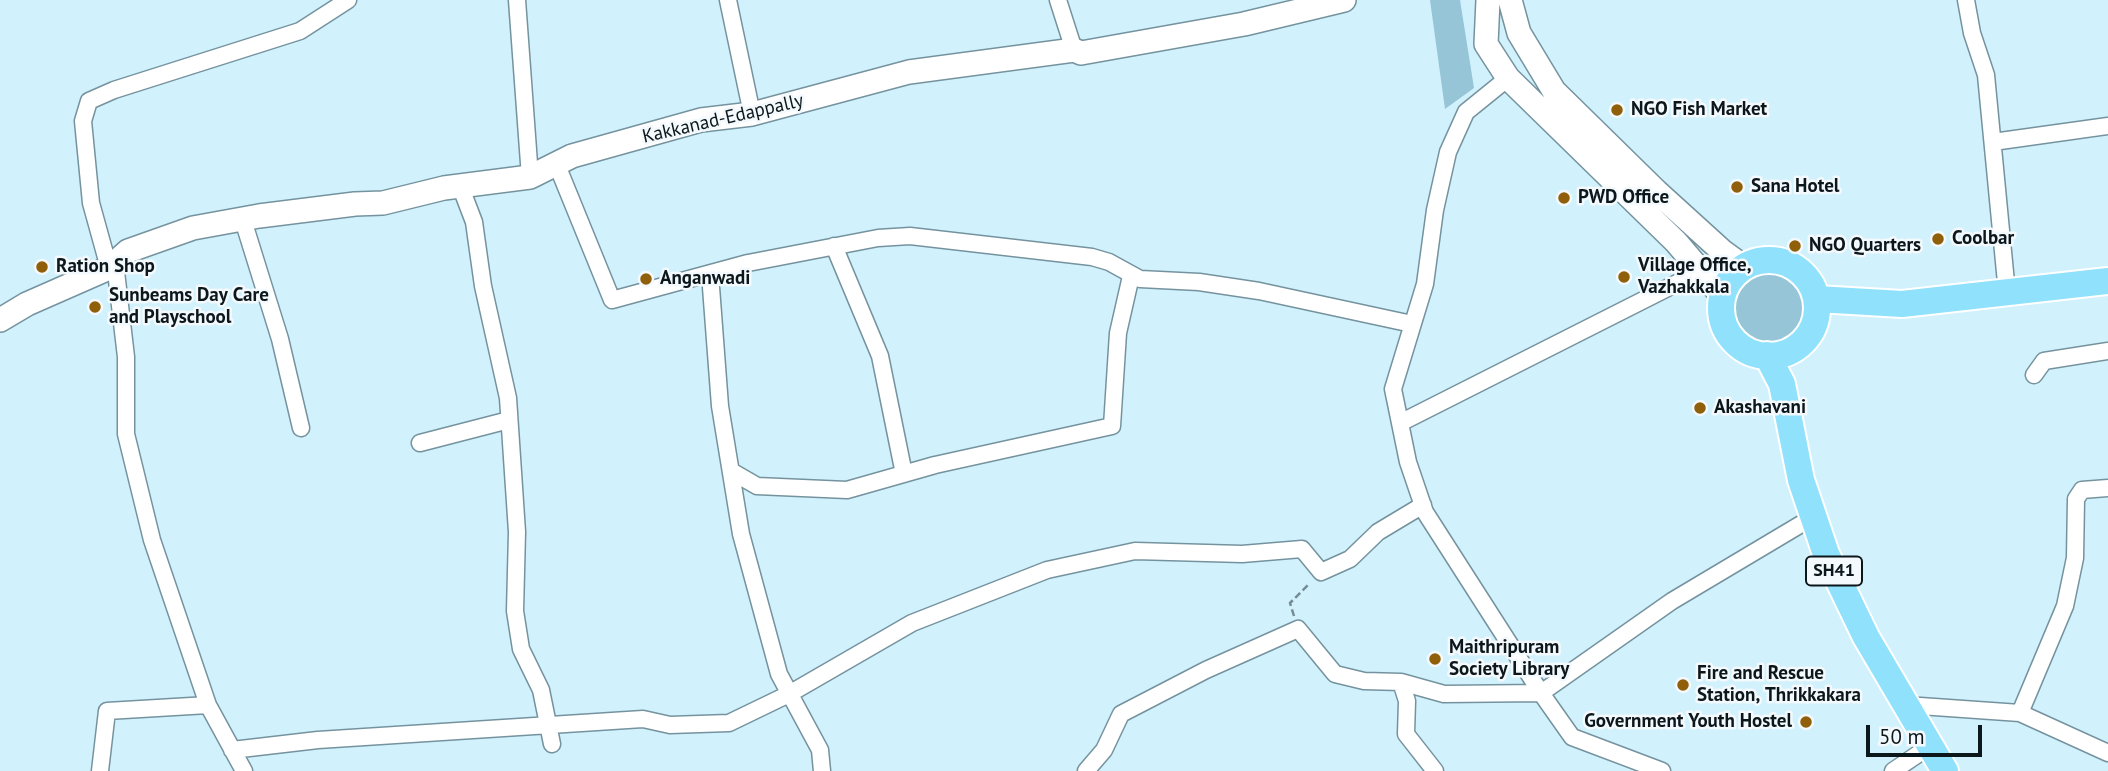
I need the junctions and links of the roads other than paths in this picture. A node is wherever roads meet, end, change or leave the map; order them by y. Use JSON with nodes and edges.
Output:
{"nodes":[{"id":1,"x":348,"y":0,"type":"edge"},
{"id":2,"x":517,"y":0,"type":"edge"},
{"id":3,"x":728,"y":0,"type":"edge"},
{"id":4,"x":1059,"y":0,"type":"edge"},
{"id":5,"x":1344,"y":0,"type":"edge"},
{"id":6,"x":1488,"y":0,"type":"edge"},
{"id":7,"x":1510,"y":0,"type":"edge"},
{"id":8,"x":1966,"y":0,"type":"edge"},
{"id":9,"x":1074,"y":50,"type":"junction"},
{"id":10,"x":1508,"y":78,"type":"junction"},
{"id":11,"x":752,"y":114,"type":"junction"},
{"id":12,"x":2108,"y":126,"type":"edge"},
{"id":13,"x":1993,"y":142,"type":"junction"},
{"id":14,"x":557,"y":165,"type":"junction"},
{"id":15,"x":530,"y":177,"type":"junction"},
{"id":16,"x":461,"y":188,"type":"junction"},
{"id":17,"x":243,"y":220,"type":"junction"},
{"id":18,"x":834,"y":246,"type":"junction"},
{"id":19,"x":112,"y":265,"type":"junction"},
{"id":20,"x":1744,"y":267,"type":"junction"},
{"id":21,"x":1701,"y":271,"type":"junction"},
{"id":22,"x":710,"y":274,"type":"junction"},
{"id":23,"x":1131,"y":276,"type":"junction"},
{"id":24,"x":2108,"y":281,"type":"edge"},
{"id":25,"x":2007,"y":293,"type":"junction"},
{"id":26,"x":1722,"y":296,"type":"junction"},
{"id":27,"x":1817,"y":299,"type":"junction"},
{"id":28,"x":0,"y":320,"type":"edge"},
{"id":29,"x":1412,"y":324,"type":"junction"},
{"id":30,"x":2108,"y":351,"type":"edge"},
{"id":31,"x":1767,"y":355,"type":"junction"},
{"id":32,"x":2034,"y":375,"type":"dead end"},
{"id":33,"x":509,"y":420,"type":"junction"},
{"id":34,"x":1400,"y":423,"type":"junction"},
{"id":35,"x":301,"y":428,"type":"dead end"},
{"id":36,"x":420,"y":443,"type":"dead end"},
{"id":37,"x":731,"y":471,"type":"junction"},
{"id":38,"x":904,"y":474,"type":"junction"},
{"id":39,"x":2108,"y":488,"type":"edge"},
{"id":40,"x":1423,"y":505,"type":"junction"},
{"id":41,"x":1813,"y":517,"type":"junction"},
{"id":42,"x":1401,"y":682,"type":"junction"},
{"id":43,"x":789,"y":694,"type":"junction"},
{"id":44,"x":1541,"y":694,"type":"junction"},
{"id":45,"x":208,"y":705,"type":"junction"},
{"id":46,"x":1906,"y":705,"type":"junction"},
{"id":47,"x":2020,"y":713,"type":"junction"},
{"id":48,"x":548,"y":725,"type":"junction"},
{"id":49,"x":552,"y":744,"type":"dead end"},
{"id":50,"x":1930,"y":746,"type":"junction"},
{"id":51,"x":232,"y":750,"type":"junction"},
{"id":52,"x":2108,"y":753,"type":"edge"},
{"id":53,"x":100,"y":771,"type":"edge"},
{"id":54,"x":244,"y":771,"type":"edge"},
{"id":55,"x":822,"y":771,"type":"edge"},
{"id":56,"x":1086,"y":771,"type":"edge"},
{"id":57,"x":1434,"y":771,"type":"edge"},
{"id":58,"x":1662,"y":771,"type":"edge"},
{"id":59,"x":1893,"y":771,"type":"edge"},
{"id":60,"x":1945,"y":771,"type":"edge"}],
"edges":[{"from":1,"to":19,"type":"street"},
{"from":2,"to":15,"type":"street"},
{"from":3,"to":11,"type":"street"},
{"from":4,"to":9,"type":"street"},
{"from":5,"to":9,"type":"street","name":"Kakkanad-Edappally"},
{"from":6,"to":10,"type":"street"},
{"from":7,"to":20,"type":"street"},
{"from":8,"to":13,"type":"street"},
{"from":9,"to":11,"type":"street","name":"Kakkanad-Edappally"},
{"from":10,"to":21,"type":"street"},
{"from":10,"to":29,"type":"street"},
{"from":11,"to":14,"type":"street","name":"Kakkanad-Edappally"},
{"from":12,"to":13,"type":"street"},
{"from":13,"to":25,"type":"street"},
{"from":14,"to":15,"type":"street","name":"Kakkanad-Edappally"},
{"from":14,"to":22,"type":"street"},
{"from":15,"to":16,"type":"street","name":"Kakkanad-Edappally"},
{"from":16,"to":17,"type":"street","name":"Kakkanad-Edappally"},
{"from":16,"to":33,"type":"street"},
{"from":17,"to":19,"type":"street","name":"Kakkanad-Edappally"},
{"from":17,"to":35,"type":"street"},
{"from":18,"to":22,"type":"street"},
{"from":18,"to":23,"type":"street"},
{"from":18,"to":38,"type":"street"},
{"from":19,"to":28,"type":"street","name":"Kakkanad-Edappally"},
{"from":19,"to":45,"type":"street"},
{"from":20,"to":26,"type":"main road"},
{"from":20,"to":27,"type":"main road"},
{"from":21,"to":26,"type":"street"},
{"from":21,"to":34,"type":"street"},
{"from":22,"to":37,"type":"street"},
{"from":23,"to":29,"type":"street"},
{"from":23,"to":38,"type":"street"},
{"from":24,"to":25,"type":"main road"},
{"from":25,"to":27,"type":"main road"},
{"from":26,"to":31,"type":"main road"},
{"from":27,"to":31,"type":"main road"},
{"from":29,"to":34,"type":"street"},
{"from":30,"to":32,"type":"street"},
{"from":31,"to":41,"type":"main road","number":"SH41"},
{"from":33,"to":36,"type":"street"},
{"from":33,"to":48,"type":"street"},
{"from":34,"to":40,"type":"street"},
{"from":37,"to":38,"type":"street"},
{"from":37,"to":43,"type":"street"},
{"from":39,"to":47,"type":"street"},
{"from":40,"to":43,"type":"street"},
{"from":40,"to":44,"type":"street"},
{"from":41,"to":44,"type":"street"},
{"from":41,"to":46,"type":"main road","number":"SH41"},
{"from":42,"to":44,"type":"street"},
{"from":42,"to":56,"type":"street"},
{"from":42,"to":57,"type":"street"},
{"from":43,"to":48,"type":"street"},
{"from":43,"to":55,"type":"street"},
{"from":44,"to":58,"type":"street"},
{"from":45,"to":51,"type":"street"},
{"from":45,"to":53,"type":"street"},
{"from":46,"to":47,"type":"street"},
{"from":46,"to":50,"type":"main road","number":"SH41"},
{"from":47,"to":52,"type":"street"},
{"from":48,"to":49,"type":"street"},
{"from":48,"to":51,"type":"street"},
{"from":50,"to":59,"type":"street"},
{"from":50,"to":60,"type":"main road","number":"SH41"},
{"from":51,"to":54,"type":"street"}]}
